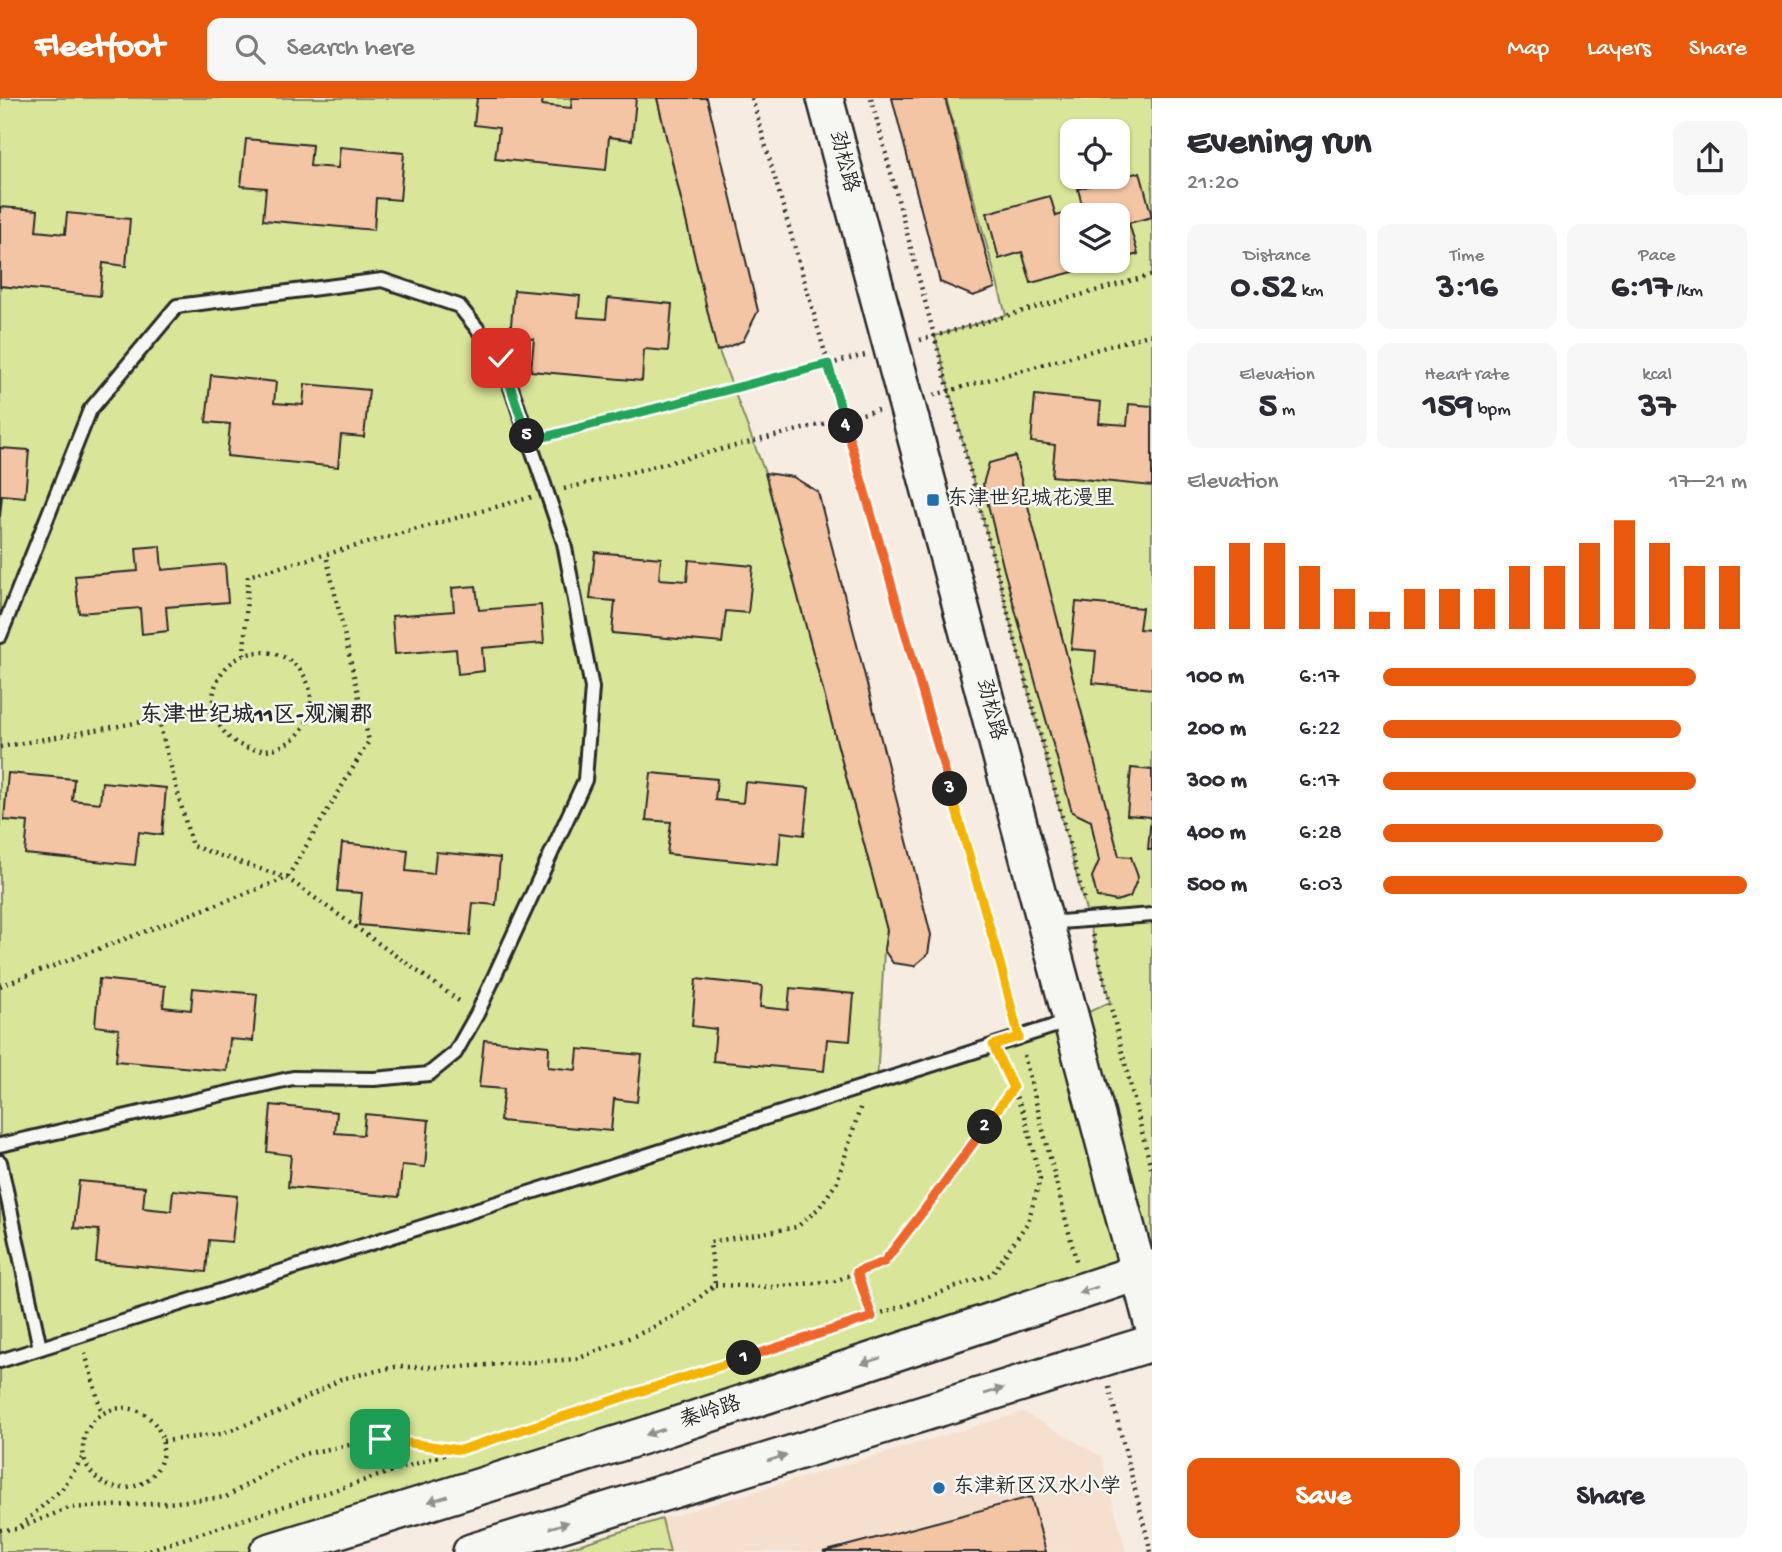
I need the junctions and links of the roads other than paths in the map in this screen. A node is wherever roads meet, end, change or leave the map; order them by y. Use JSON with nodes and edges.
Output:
{"nodes":[{"id":1,"x":825,"y":98,"type":"edge"},
{"id":2,"x":0,"y":636,"type":"edge"},
{"id":3,"x":1152,"y":915,"type":"edge"},
{"id":4,"x":1046,"y":923,"type":"junction"},
{"id":5,"x":1072,"y":1020,"type":"junction"},
{"id":6,"x":0,"y":1145,"type":"edge"},
{"id":7,"x":0,"y":1162,"type":"edge"},
{"id":8,"x":1146,"y":1270,"type":"edge"},
{"id":9,"x":1152,"y":1322,"type":"edge"},
{"id":10,"x":1152,"y":1343,"type":"edge"},
{"id":11,"x":40,"y":1348,"type":"junction"},
{"id":12,"x":0,"y":1361,"type":"edge"},
{"id":13,"x":268,"y":1552,"type":"edge"},
{"id":14,"x":471,"y":1552,"type":"edge"}],
"edges":[{"from":1,"to":4,"type":"street","name":"劲松路"},
{"from":2,"to":6,"type":"lane"},
{"from":3,"to":4,"type":"lane"},
{"from":4,"to":5,"type":"street","name":"劲松路"},
{"from":5,"to":8,"type":"street","name":"劲松路"},
{"from":5,"to":11,"type":"lane"},
{"from":7,"to":11,"type":"lane"},
{"from":8,"to":9,"type":"street","name":"劲松路"},
{"from":8,"to":13,"type":"street","name":"秦岭路","one_way":true},
{"from":14,"to":10,"type":"street","one_way":true},
{"from":11,"to":12,"type":"lane"}]}
